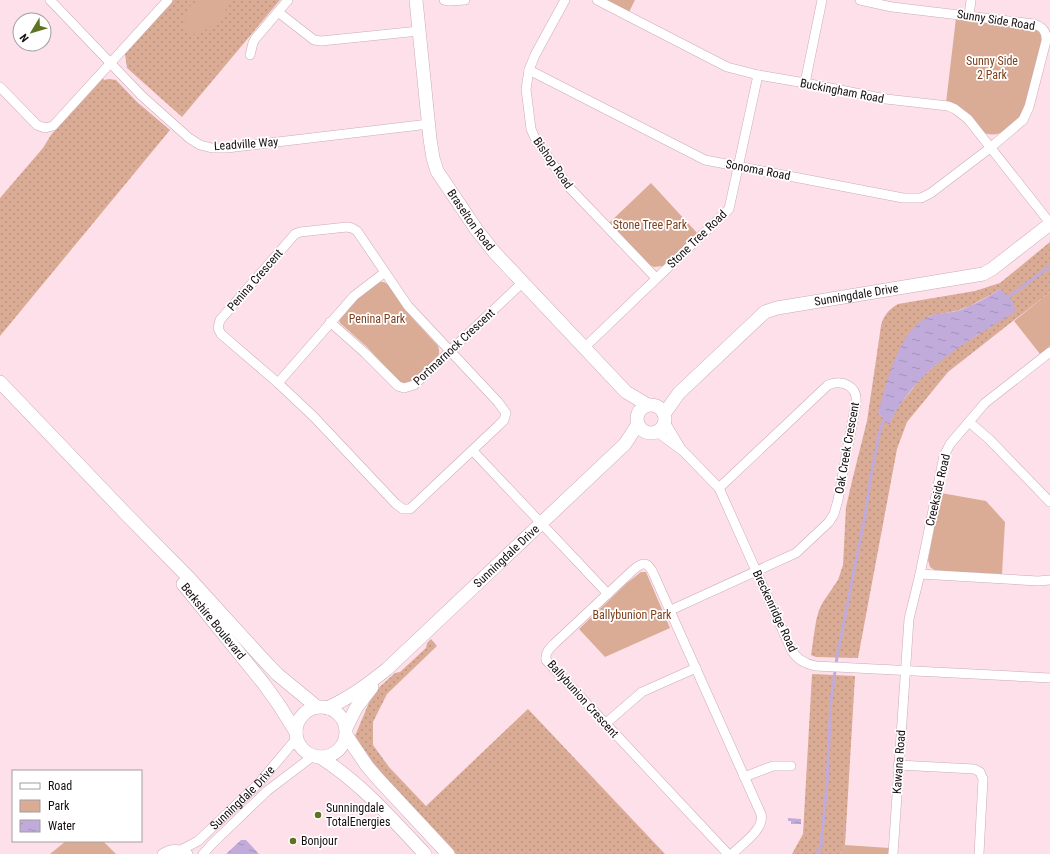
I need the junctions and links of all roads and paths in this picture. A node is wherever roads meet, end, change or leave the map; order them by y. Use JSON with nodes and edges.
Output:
{"nodes":[{"id":1,"x":50,"y":0,"type":"edge"},
{"id":2,"x":168,"y":0,"type":"edge"},
{"id":3,"x":288,"y":0,"type":"edge"},
{"id":4,"x":416,"y":0,"type":"edge"},
{"id":5,"x":444,"y":0,"type":"edge"},
{"id":6,"x":465,"y":0,"type":"edge"},
{"id":7,"x":565,"y":0,"type":"edge"},
{"id":8,"x":597,"y":0,"type":"edge"},
{"id":9,"x":822,"y":0,"type":"edge"},
{"id":10,"x":860,"y":0,"type":"edge"},
{"id":11,"x":971,"y":0,"type":"edge"},
{"id":12,"x":278,"y":12,"type":"junction"},
{"id":13,"x":969,"y":16,"type":"junction"},
{"id":14,"x":419,"y":31,"type":"junction"},
{"id":15,"x":250,"y":55,"type":"dead end"},
{"id":16,"x":111,"y":63,"type":"junction"},
{"id":17,"x":529,"y":70,"type":"junction"},
{"id":18,"x":758,"y":75,"type":"junction"},
{"id":19,"x":805,"y":83,"type":"junction"},
{"id":20,"x":0,"y":87,"type":"edge"},
{"id":21,"x":429,"y":124,"type":"junction"},
{"id":22,"x":990,"y":148,"type":"junction"},
{"id":23,"x":739,"y":166,"type":"junction"},
{"id":24,"x":1050,"y":223,"type":"edge"},
{"id":25,"x":384,"y":273,"type":"junction"},
{"id":26,"x":656,"y":278,"type":"junction"},
{"id":27,"x":522,"y":282,"type":"junction"},
{"id":28,"x":330,"y":322,"type":"junction"},
{"id":29,"x":584,"y":348,"type":"junction"},
{"id":30,"x":450,"y":352,"type":"junction"},
{"id":31,"x":1050,"y":353,"type":"edge"},
{"id":32,"x":0,"y":382,"type":"edge"},
{"id":33,"x":278,"y":383,"type":"junction"},
{"id":34,"x":626,"y":392,"type":"junction"},
{"id":35,"x":678,"y":393,"type":"junction"},
{"id":36,"x":651,"y":405,"type":"junction"},
{"id":37,"x":637,"y":420,"type":"junction"},
{"id":38,"x":969,"y":422,"type":"junction"},
{"id":39,"x":658,"y":425,"type":"junction"},
{"id":40,"x":625,"y":444,"type":"junction"},
{"id":41,"x":473,"y":451,"type":"junction"},
{"id":42,"x":683,"y":451,"type":"junction"},
{"id":43,"x":719,"y":488,"type":"junction"},
{"id":44,"x":1050,"y":502,"type":"edge"},
{"id":45,"x":126,"y":514,"type":"junction"},
{"id":46,"x":541,"y":523,"type":"junction"},
{"id":47,"x":756,"y":572,"type":"junction"},
{"id":48,"x":920,"y":574,"type":"junction"},
{"id":49,"x":1050,"y":580,"type":"edge"},
{"id":50,"x":608,"y":594,"type":"junction"},
{"id":51,"x":671,"y":610,"type":"junction"},
{"id":52,"x":696,"y":668,"type":"junction"},
{"id":53,"x":387,"y":669,"type":"junction"},
{"id":54,"x":906,"y":670,"type":"junction"},
{"id":55,"x":1050,"y":678,"type":"edge"},
{"id":56,"x":322,"y":707,"type":"junction"},
{"id":57,"x":605,"y":724,"type":"junction"},
{"id":58,"x":346,"y":732,"type":"junction"},
{"id":59,"x":296,"y":735,"type":"junction"},
{"id":60,"x":317,"y":756,"type":"junction"},
{"id":61,"x":898,"y":764,"type":"junction"},
{"id":62,"x":791,"y":766,"type":"dead end"},
{"id":63,"x":744,"y":777,"type":"junction"},
{"id":64,"x":415,"y":818,"type":"junction"},
{"id":65,"x":185,"y":852,"type":"edge"},
{"id":66,"x":162,"y":854,"type":"edge"},
{"id":67,"x":202,"y":854,"type":"edge"},
{"id":68,"x":425,"y":854,"type":"edge"},
{"id":69,"x":438,"y":854,"type":"edge"},
{"id":70,"x":448,"y":854,"type":"edge"},
{"id":71,"x":728,"y":854,"type":"edge"},
{"id":72,"x":732,"y":854,"type":"edge"},
{"id":73,"x":893,"y":854,"type":"edge"},
{"id":74,"x":979,"y":854,"type":"edge"}],
"edges":[{"from":1,"to":16,"type":"street","name":"Leadville Way"},
{"from":2,"to":16,"type":"street"},
{"from":3,"to":12,"type":"street"},
{"from":4,"to":14,"type":"street","name":"Braselton Road"},
{"from":5,"to":6,"type":"street"},
{"from":7,"to":17,"type":"street","name":"Bishop Road"},
{"from":8,"to":18,"type":"street","name":"Buckingham Road"},
{"from":9,"to":19,"type":"street"},
{"from":10,"to":13,"type":"street","name":"Sunny Side Road"},
{"from":11,"to":13,"type":"street"},
{"from":12,"to":14,"type":"street"},
{"from":12,"to":15,"type":"street"},
{"from":13,"to":22,"type":"street","name":"Sunny Side Road"},
{"from":14,"to":21,"type":"street","name":"Braselton Road"},
{"from":16,"to":20,"type":"street"},
{"from":16,"to":21,"type":"street","name":"Leadville Way"},
{"from":17,"to":23,"type":"street","name":"Sonoma Road"},
{"from":17,"to":26,"type":"street","name":"Bishop Road"},
{"from":18,"to":19,"type":"street","name":"Buckingham Road"},
{"from":18,"to":23,"type":"street","name":"Stone Tree Road"},
{"from":19,"to":22,"type":"street","name":"Buckingham Road"},
{"from":21,"to":27,"type":"street","name":"Braselton Road"},
{"from":22,"to":23,"type":"street","name":"Sonoma Road"},
{"from":22,"to":24,"type":"street","name":"Buckingham Road"},
{"from":23,"to":26,"type":"street","name":"Stone Tree Road"},
{"from":24,"to":35,"type":"street","name":"Sunningdale Drive"},
{"from":25,"to":28,"type":"street"},
{"from":25,"to":30,"type":"street","name":"Penina Crescent"},
{"from":25,"to":33,"type":"street","name":"Penina Crescent"},
{"from":26,"to":29,"type":"street","name":"Stone Tree Road"},
{"from":27,"to":29,"type":"street","name":"Braselton Road"},
{"from":27,"to":30,"type":"street","name":"Portmarnock Crescent"},
{"from":28,"to":30,"type":"street","name":"Portmarnock Crescent"},
{"from":28,"to":33,"type":"street"},
{"from":29,"to":34,"type":"street","name":"Braselton Road"},
{"from":30,"to":41,"type":"street","name":"Penina Crescent"},
{"from":31,"to":38,"type":"street","name":"Creekside Road"},
{"from":32,"to":45,"type":"street","name":"Berkshire Boulevard"},
{"from":33,"to":41,"type":"street","name":"Penina Crescent"},
{"from":34,"to":36,"type":"street","name":"Braselton Road"},
{"from":34,"to":37,"type":"street","name":"Braselton Road"},
{"from":35,"to":36,"type":"street","name":"Sunningdale Drive"},
{"from":35,"to":39,"type":"street","name":"Sunningdale Drive"},
{"from":36,"to":37,"type":"street"},
{"from":36,"to":39,"type":"street"},
{"from":37,"to":39,"type":"street"},
{"from":37,"to":40,"type":"street","name":"Sunningdale Drive"},
{"from":38,"to":44,"type":"street"},
{"from":38,"to":48,"type":"street","name":"Creekside Road"},
{"from":39,"to":40,"type":"street","name":"Sunningdale Drive"},
{"from":39,"to":42,"type":"street","name":"Breckenridge Road"},
{"from":39,"to":42,"type":"street","name":"Breckenridge Road"},
{"from":40,"to":46,"type":"street","name":"Sunningdale Drive"},
{"from":41,"to":46,"type":"street"},
{"from":42,"to":43,"type":"street","name":"Breckenridge Road"},
{"from":43,"to":47,"type":"street","name":"Breckenridge Road"},
{"from":43,"to":47,"type":"street","name":"Oak Creek Crescent"},
{"from":45,"to":56,"type":"street","name":"Berkshire Boulevard"},
{"from":45,"to":59,"type":"street","name":"Berkshire Boulevard"},
{"from":46,"to":50,"type":"street"},
{"from":46,"to":53,"type":"street","name":"Sunningdale Drive"},
{"from":47,"to":51,"type":"street"},
{"from":47,"to":54,"type":"street","name":"Breckenridge Road"},
{"from":48,"to":49,"type":"street"},
{"from":48,"to":54,"type":"street","name":"Creekside Road"},
{"from":50,"to":51,"type":"street","name":"Ballybunion Crescent"},
{"from":50,"to":57,"type":"street","name":"Ballybunion Crescent"},
{"from":51,"to":52,"type":"street","name":"Ballybunion Crescent"},
{"from":52,"to":57,"type":"street"},
{"from":52,"to":63,"type":"street","name":"Ballybunion Crescent"},
{"from":53,"to":56,"type":"street","name":"Sunningdale Drive"},
{"from":53,"to":58,"type":"street","name":"Sunningdale Drive"},
{"from":54,"to":55,"type":"street","name":"Breckenridge Road"},
{"from":54,"to":61,"type":"street","name":"Kawana Road"},
{"from":56,"to":58,"type":"street"},
{"from":56,"to":59,"type":"street"},
{"from":57,"to":71,"type":"street","name":"Ballybunion Crescent"},
{"from":58,"to":60,"type":"street"},
{"from":58,"to":64,"type":"street"},
{"from":59,"to":60,"type":"street"},
{"from":59,"to":65,"type":"street","name":"Sunningdale Drive"},
{"from":60,"to":67,"type":"street","name":"Sunningdale Drive"},
{"from":60,"to":68,"type":"street"},
{"from":61,"to":73,"type":"street","name":"Kawana Road"},
{"from":61,"to":74,"type":"street"},
{"from":62,"to":63,"type":"street"},
{"from":63,"to":72,"type":"street","name":"Ballybunion Crescent"},
{"from":64,"to":69,"type":"street"},
{"from":64,"to":70,"type":"street"},
{"from":65,"to":66,"type":"street"}]}
